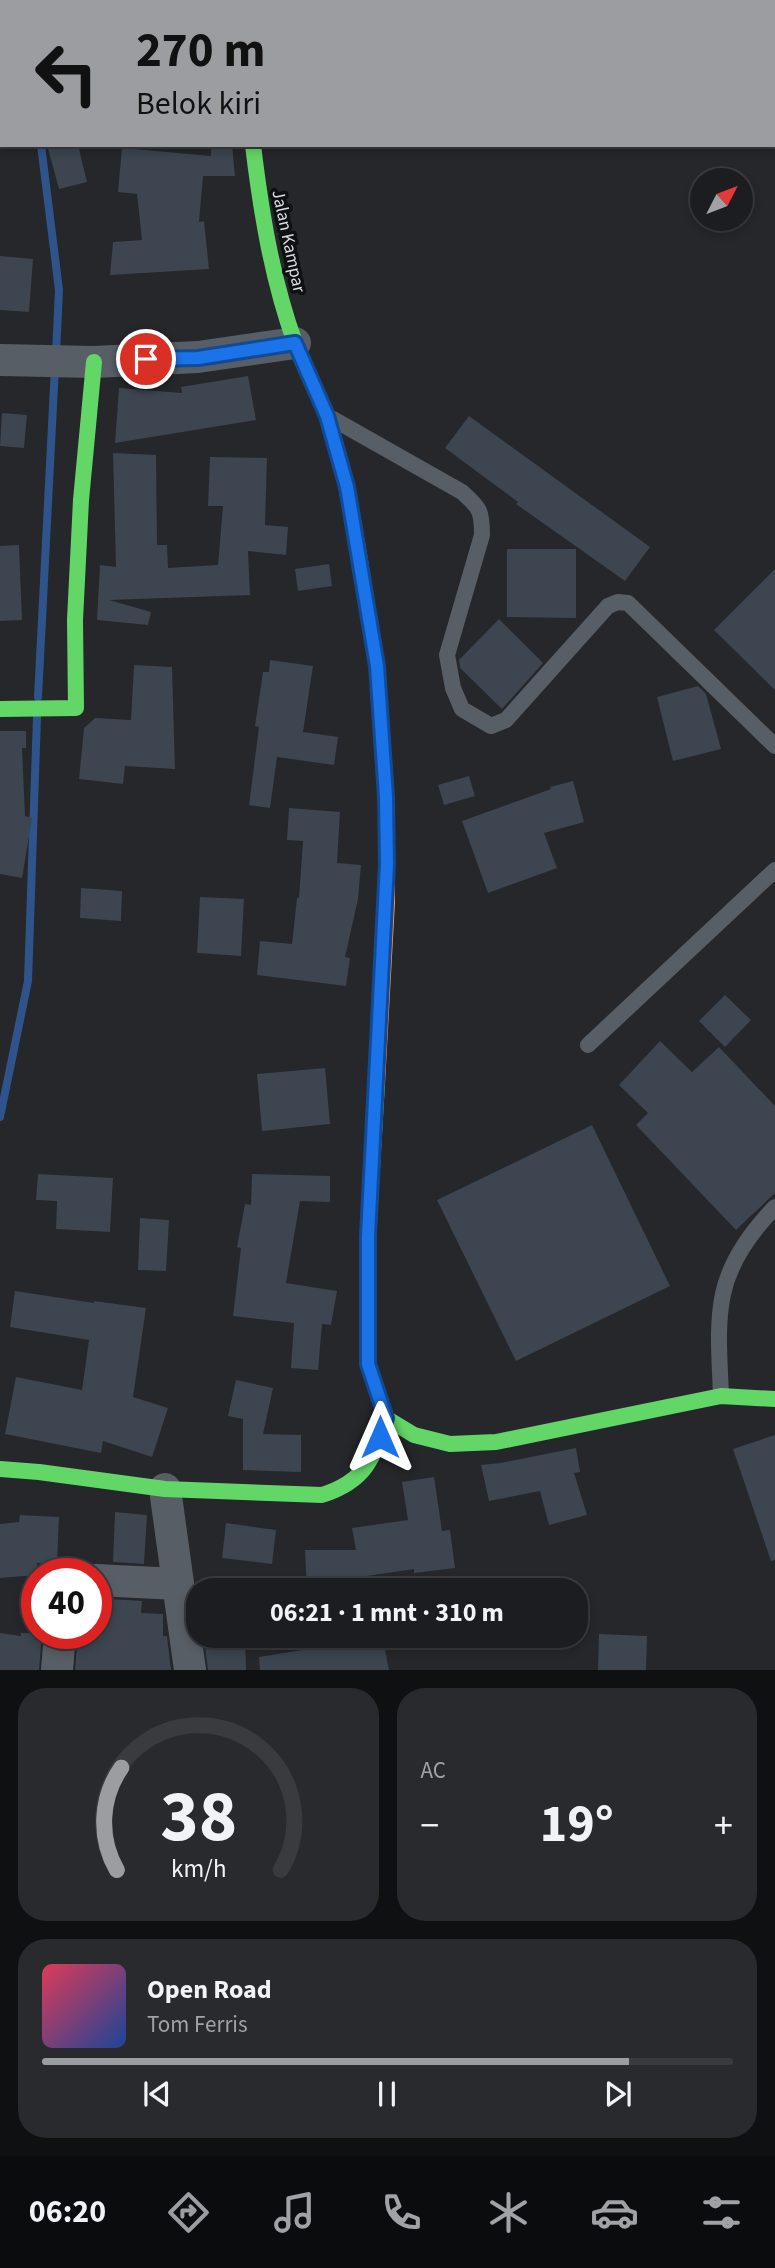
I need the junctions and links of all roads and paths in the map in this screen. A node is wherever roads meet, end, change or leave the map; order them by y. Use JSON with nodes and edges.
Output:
{"nodes":[{"id":1,"x":253,"y":147,"type":"edge"},
{"id":2,"x":295,"y":343,"type":"junction"},
{"id":3,"x":14,"y":360,"type":"edge"},
{"id":4,"x":87,"y":361,"type":"junction"},
{"id":5,"x":327,"y":416,"type":"junction"},
{"id":6,"x":0,"y":709,"type":"edge"},
{"id":7,"x":775,"y":746,"type":"edge"},
{"id":8,"x":775,"y":870,"type":"edge"},
{"id":9,"x":588,"y":1045,"type":"dead end"},
{"id":10,"x":775,"y":1207,"type":"edge"},
{"id":11,"x":720,"y":1396,"type":"junction"},
{"id":12,"x":775,"y":1399,"type":"edge"},
{"id":13,"x":386,"y":1418,"type":"junction"},
{"id":14,"x":0,"y":1469,"type":"edge"},
{"id":15,"x":165,"y":1489,"type":"junction"},
{"id":16,"x":112,"y":1583,"type":"edge"},
{"id":17,"x":185,"y":1599,"type":"edge"},
{"id":18,"x":59,"y":1649,"type":"edge"},
{"id":19,"x":57,"y":1670,"type":"edge"},
{"id":20,"x":190,"y":1670,"type":"edge"}],
"edges":[{"from":1,"to":2,"type":"street","name":"Jalan Kampar"},
{"from":2,"to":4,"type":"street"},
{"from":2,"to":5,"type":"street","name":"Jalan Kampar"},
{"from":3,"to":4,"type":"street"},
{"from":4,"to":6,"type":"street"},
{"from":5,"to":7,"type":"lane"},
{"from":5,"to":13,"type":"street","name":"Jalan Kampar"},
{"from":8,"to":9,"type":"lane"},
{"from":10,"to":11,"type":"lane"},
{"from":11,"to":12,"type":"street"},
{"from":11,"to":13,"type":"street"},
{"from":13,"to":15,"type":"street"},
{"from":14,"to":15,"type":"street"},
{"from":15,"to":17,"type":"street"},
{"from":16,"to":17,"type":"street"},
{"from":17,"to":20,"type":"street"},
{"from":18,"to":19,"type":"street"}]}
